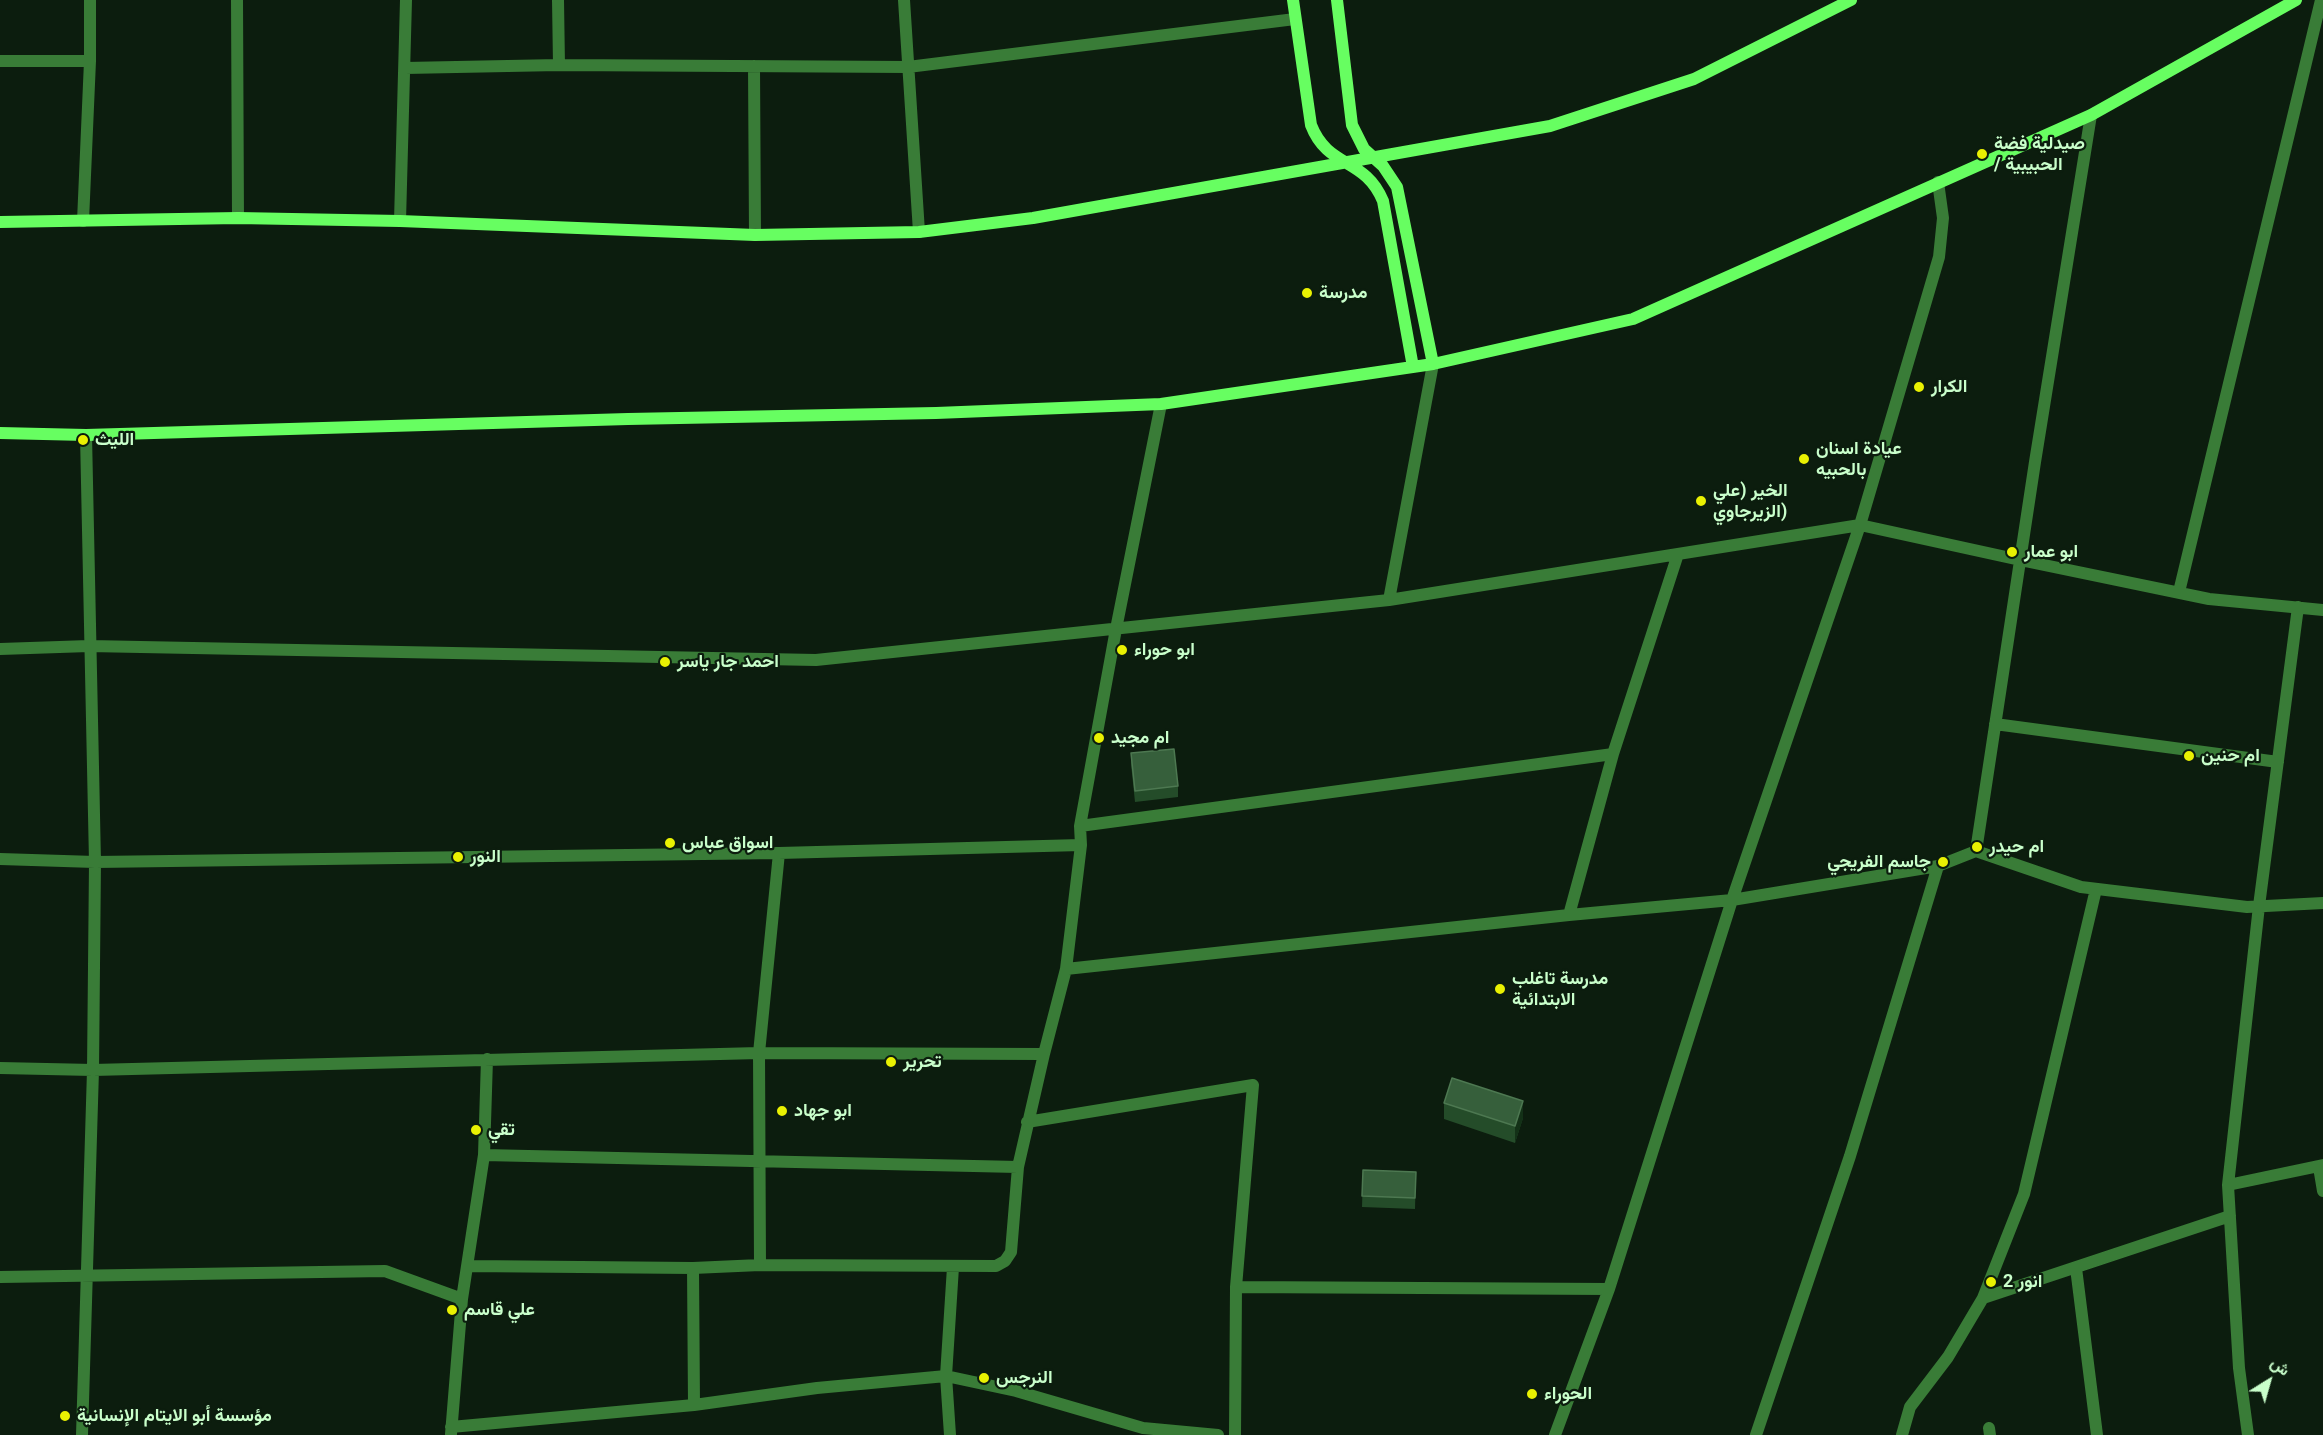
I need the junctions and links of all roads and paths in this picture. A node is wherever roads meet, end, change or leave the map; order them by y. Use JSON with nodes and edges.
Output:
{"nodes":[{"id":1,"x":90,"y":0,"type":"edge"},
{"id":2,"x":237,"y":0,"type":"edge"},
{"id":3,"x":406,"y":0,"type":"edge"},
{"id":4,"x":558,"y":0,"type":"edge"},
{"id":5,"x":904,"y":0,"type":"edge"},
{"id":6,"x":1293,"y":0,"type":"edge"},
{"id":7,"x":1337,"y":0,"type":"edge"},
{"id":8,"x":1851,"y":0,"type":"edge"},
{"id":9,"x":2296,"y":0,"type":"edge"},
{"id":10,"x":2320,"y":0,"type":"edge"},
{"id":11,"x":1295,"y":19,"type":"junction"},
{"id":12,"x":0,"y":61,"type":"edge"},
{"id":13,"x":90,"y":61,"type":"junction"},
{"id":14,"x":559,"y":64,"type":"junction"},
{"id":15,"x":754,"y":66,"type":"junction"},
{"id":16,"x":908,"y":67,"type":"junction"},
{"id":17,"x":405,"y":68,"type":"junction"},
{"id":18,"x":2091,"y":115,"type":"junction"},
{"id":19,"x":1374,"y":158,"type":"junction"},
{"id":20,"x":1346,"y":162,"type":"junction"},
{"id":21,"x":1938,"y":182,"type":"junction"},
{"id":22,"x":238,"y":218,"type":"junction"},
{"id":23,"x":83,"y":220,"type":"junction"},
{"id":24,"x":400,"y":221,"type":"junction"},
{"id":25,"x":0,"y":222,"type":"edge"},
{"id":26,"x":920,"y":232,"type":"junction"},
{"id":27,"x":755,"y":235,"type":"junction"},
{"id":28,"x":1433,"y":364,"type":"junction"},
{"id":29,"x":1413,"y":367,"type":"junction"},
{"id":30,"x":1161,"y":404,"type":"junction"},
{"id":31,"x":0,"y":433,"type":"edge"},
{"id":32,"x":86,"y":435,"type":"junction"},
{"id":33,"x":1860,"y":525,"type":"junction"},
{"id":34,"x":1678,"y":554,"type":"junction"},
{"id":35,"x":2020,"y":560,"type":"junction"},
{"id":36,"x":2179,"y":592,"type":"junction"},
{"id":37,"x":1389,"y":600,"type":"junction"},
{"id":38,"x":2298,"y":607,"type":"junction"},
{"id":39,"x":2323,"y":610,"type":"edge"},
{"id":40,"x":1116,"y":629,"type":"junction"},
{"id":41,"x":89,"y":646,"type":"junction"},
{"id":42,"x":0,"y":649,"type":"edge"},
{"id":43,"x":1995,"y":724,"type":"junction"},
{"id":44,"x":1613,"y":754,"type":"junction"},
{"id":45,"x":2278,"y":762,"type":"junction"},
{"id":46,"x":1080,"y":826,"type":"junction"},
{"id":47,"x":1081,"y":845,"type":"junction"},
{"id":48,"x":1977,"y":851,"type":"junction"},
{"id":49,"x":779,"y":853,"type":"junction"},
{"id":50,"x":0,"y":859,"type":"edge"},
{"id":51,"x":95,"y":862,"type":"junction"},
{"id":52,"x":1938,"y":866,"type":"junction"},
{"id":53,"x":2096,"y":889,"type":"junction"},
{"id":54,"x":1732,"y":900,"type":"junction"},
{"id":55,"x":2323,"y":903,"type":"edge"},
{"id":56,"x":2259,"y":906,"type":"junction"},
{"id":57,"x":1569,"y":915,"type":"junction"},
{"id":58,"x":1066,"y":969,"type":"junction"},
{"id":59,"x":759,"y":1053,"type":"junction"},
{"id":60,"x":1044,"y":1054,"type":"junction"},
{"id":61,"x":487,"y":1059,"type":"junction"},
{"id":62,"x":0,"y":1068,"type":"edge"},
{"id":63,"x":93,"y":1070,"type":"junction"},
{"id":64,"x":1028,"y":1122,"type":"junction"},
{"id":65,"x":484,"y":1155,"type":"junction"},
{"id":66,"x":760,"y":1161,"type":"junction"},
{"id":67,"x":2321,"y":1166,"type":"edge"},
{"id":68,"x":1018,"y":1167,"type":"junction"},
{"id":69,"x":2228,"y":1185,"type":"junction"},
{"id":70,"x":2323,"y":1191,"type":"edge"},
{"id":71,"x":2230,"y":1216,"type":"junction"},
{"id":72,"x":760,"y":1265,"type":"junction"},
{"id":73,"x":468,"y":1266,"type":"junction"},
{"id":74,"x":953,"y":1267,"type":"junction"},
{"id":75,"x":693,"y":1268,"type":"junction"},
{"id":76,"x":2076,"y":1268,"type":"junction"},
{"id":77,"x":87,"y":1275,"type":"junction"},
{"id":78,"x":0,"y":1277,"type":"edge"},
{"id":79,"x":1236,"y":1287,"type":"junction"},
{"id":80,"x":1609,"y":1289,"type":"junction"},
{"id":81,"x":1983,"y":1298,"type":"junction"},
{"id":82,"x":462,"y":1299,"type":"junction"},
{"id":83,"x":946,"y":1376,"type":"junction"},
{"id":84,"x":694,"y":1405,"type":"junction"},
{"id":85,"x":451,"y":1431,"type":"edge"},
{"id":86,"x":82,"y":1435,"type":"edge"},
{"id":87,"x":950,"y":1435,"type":"edge"},
{"id":88,"x":1218,"y":1435,"type":"edge"},
{"id":89,"x":1235,"y":1435,"type":"edge"},
{"id":90,"x":1555,"y":1435,"type":"edge"},
{"id":91,"x":1756,"y":1435,"type":"edge"},
{"id":92,"x":1902,"y":1435,"type":"edge"},
{"id":93,"x":2097,"y":1435,"type":"edge"},
{"id":94,"x":2248,"y":1435,"type":"edge"}],
"edges":[{"from":1,"to":13,"type":"street"},
{"from":2,"to":22,"type":"street"},
{"from":3,"to":17,"type":"street"},
{"from":4,"to":14,"type":"street"},
{"from":5,"to":16,"type":"street"},
{"from":6,"to":11,"type":"street"},
{"from":7,"to":19,"type":"street"},
{"from":8,"to":19,"type":"street"},
{"from":9,"to":18,"type":"street"},
{"from":10,"to":36,"type":"street"},
{"from":11,"to":16,"type":"street"},
{"from":11,"to":20,"type":"street"},
{"from":12,"to":13,"type":"street"},
{"from":13,"to":23,"type":"street"},
{"from":14,"to":15,"type":"street"},
{"from":14,"to":17,"type":"street"},
{"from":15,"to":16,"type":"street"},
{"from":15,"to":27,"type":"street"},
{"from":16,"to":26,"type":"street"},
{"from":17,"to":24,"type":"street"},
{"from":18,"to":21,"type":"street"},
{"from":18,"to":35,"type":"street"},
{"from":19,"to":20,"type":"street"},
{"from":19,"to":28,"type":"street"},
{"from":20,"to":26,"type":"street"},
{"from":20,"to":29,"type":"street"},
{"from":21,"to":28,"type":"street"},
{"from":21,"to":33,"type":"street"},
{"from":22,"to":23,"type":"street"},
{"from":22,"to":24,"type":"street"},
{"from":23,"to":25,"type":"street"},
{"from":24,"to":27,"type":"street"},
{"from":26,"to":27,"type":"street"},
{"from":28,"to":29,"type":"street"},
{"from":28,"to":37,"type":"street"},
{"from":29,"to":30,"type":"street"},
{"from":30,"to":32,"type":"street"},
{"from":30,"to":40,"type":"street"},
{"from":31,"to":32,"type":"street"},
{"from":32,"to":41,"type":"street"},
{"from":33,"to":34,"type":"street"},
{"from":33,"to":35,"type":"street"},
{"from":33,"to":54,"type":"street"},
{"from":34,"to":37,"type":"street"},
{"from":34,"to":44,"type":"street"},
{"from":35,"to":36,"type":"street"},
{"from":35,"to":43,"type":"street"},
{"from":36,"to":38,"type":"street"},
{"from":37,"to":40,"type":"street"},
{"from":38,"to":39,"type":"street"},
{"from":38,"to":45,"type":"street"},
{"from":40,"to":41,"type":"street"},
{"from":40,"to":46,"type":"street"},
{"from":41,"to":42,"type":"street"},
{"from":41,"to":51,"type":"street"},
{"from":43,"to":45,"type":"street"},
{"from":43,"to":48,"type":"street"},
{"from":44,"to":46,"type":"street"},
{"from":44,"to":57,"type":"street"},
{"from":45,"to":56,"type":"street"},
{"from":46,"to":47,"type":"street"},
{"from":47,"to":49,"type":"street"},
{"from":47,"to":58,"type":"street"},
{"from":48,"to":52,"type":"street"},
{"from":48,"to":53,"type":"street"},
{"from":49,"to":51,"type":"street"},
{"from":49,"to":59,"type":"street"},
{"from":50,"to":51,"type":"street"},
{"from":51,"to":63,"type":"street"},
{"from":52,"to":54,"type":"street"},
{"from":52,"to":91,"type":"street"},
{"from":53,"to":56,"type":"street"},
{"from":53,"to":81,"type":"street"},
{"from":54,"to":57,"type":"street"},
{"from":54,"to":80,"type":"street"},
{"from":55,"to":56,"type":"street"},
{"from":56,"to":69,"type":"street"},
{"from":57,"to":58,"type":"street"},
{"from":58,"to":60,"type":"street"},
{"from":59,"to":60,"type":"street"},
{"from":59,"to":61,"type":"street"},
{"from":59,"to":66,"type":"street"},
{"from":60,"to":64,"type":"street"},
{"from":61,"to":63,"type":"street"},
{"from":61,"to":65,"type":"street"},
{"from":62,"to":63,"type":"street"},
{"from":63,"to":77,"type":"street"},
{"from":64,"to":68,"type":"street"},
{"from":64,"to":79,"type":"street"},
{"from":65,"to":66,"type":"street"},
{"from":65,"to":73,"type":"street"},
{"from":66,"to":68,"type":"street"},
{"from":66,"to":72,"type":"street"},
{"from":67,"to":69,"type":"street"},
{"from":67,"to":70,"type":"street"},
{"from":68,"to":74,"type":"street"},
{"from":69,"to":71,"type":"street"},
{"from":71,"to":76,"type":"street"},
{"from":71,"to":94,"type":"street"},
{"from":72,"to":74,"type":"street"},
{"from":72,"to":75,"type":"street"},
{"from":73,"to":75,"type":"street"},
{"from":73,"to":82,"type":"street"},
{"from":74,"to":83,"type":"street"},
{"from":75,"to":84,"type":"street"},
{"from":76,"to":81,"type":"street"},
{"from":76,"to":93,"type":"street"},
{"from":77,"to":78,"type":"street"},
{"from":77,"to":82,"type":"street"},
{"from":77,"to":86,"type":"street"},
{"from":79,"to":80,"type":"street"},
{"from":79,"to":89,"type":"street"},
{"from":80,"to":90,"type":"street"},
{"from":81,"to":92,"type":"street"},
{"from":82,"to":85,"type":"street"},
{"from":83,"to":84,"type":"street"},
{"from":83,"to":87,"type":"street"},
{"from":83,"to":88,"type":"street"},
{"from":84,"to":85,"type":"street"}]}
